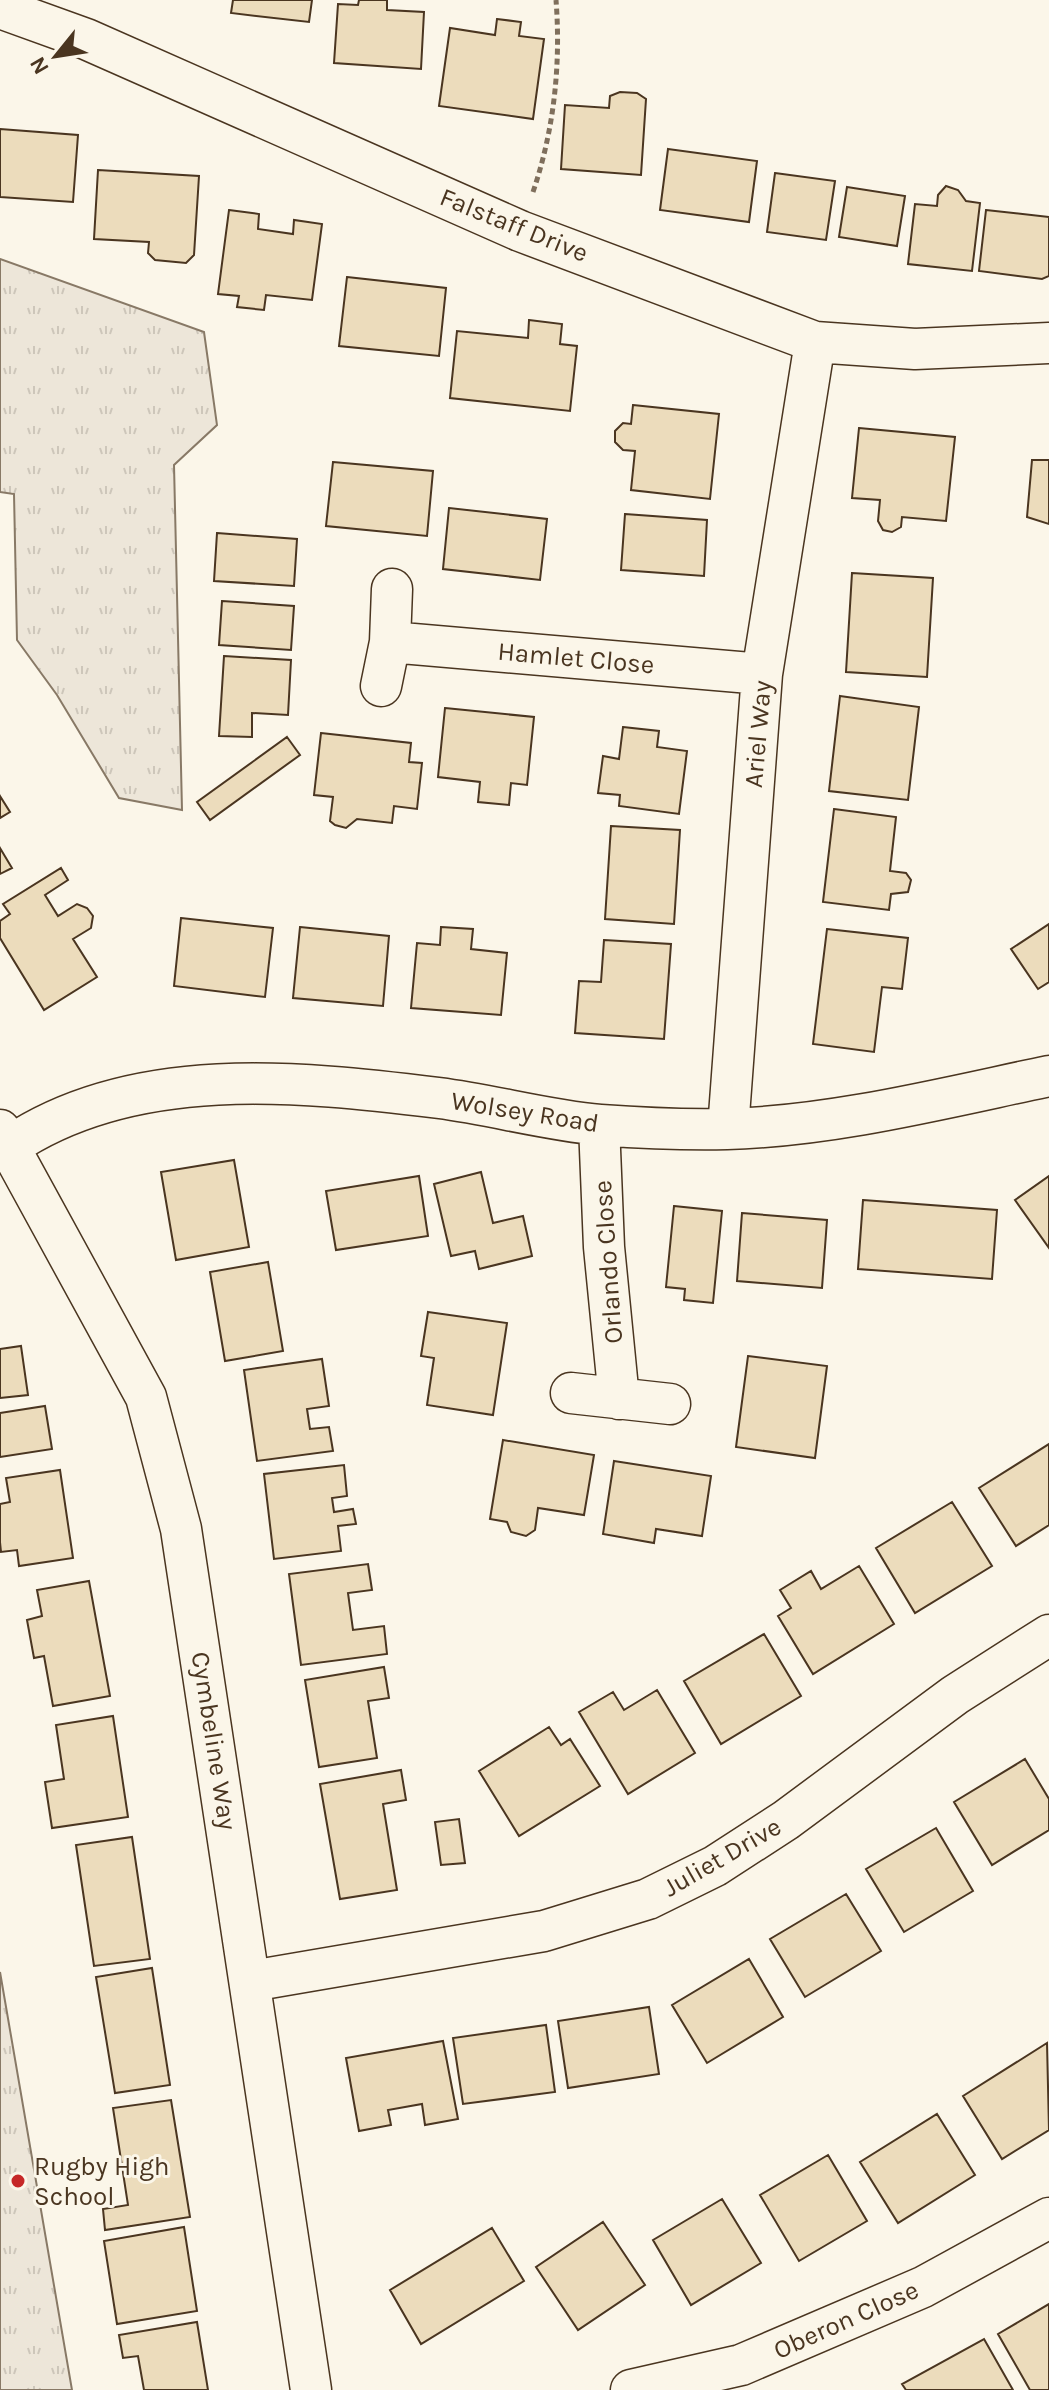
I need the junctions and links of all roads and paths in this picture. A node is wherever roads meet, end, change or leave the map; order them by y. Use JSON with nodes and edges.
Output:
{"nodes":[{"id":1,"x":556,"y":0,"type":"edge"},
{"id":2,"x":0,"y":8,"type":"edge"},
{"id":3,"x":520,"y":231,"type":"junction"},
{"id":4,"x":815,"y":342,"type":"junction"},
{"id":5,"x":1049,"y":343,"type":"edge"},
{"id":6,"x":392,"y":589,"type":"dead end"},
{"id":7,"x":390,"y":642,"type":"junction"},
{"id":8,"x":762,"y":674,"type":"junction"},
{"id":9,"x":381,"y":686,"type":"dead end"},
{"id":10,"x":1049,"y":1076,"type":"edge"},
{"id":11,"x":599,"y":1125,"type":"junction"},
{"id":12,"x":728,"y":1129,"type":"junction"},
{"id":13,"x":5,"y":1138,"type":"edge"},
{"id":14,"x":571,"y":1393,"type":"dead end"},
{"id":15,"x":619,"y":1399,"type":"junction"},
{"id":16,"x":670,"y":1404,"type":"dead end"},
{"id":17,"x":1049,"y":1635,"type":"edge"},
{"id":18,"x":251,"y":1981,"type":"junction"},
{"id":19,"x":1049,"y":2218,"type":"edge"},
{"id":20,"x":311,"y":2390,"type":"edge"},
{"id":21,"x":631,"y":2390,"type":"edge"}],
"edges":[{"from":1,"to":3,"type":"path"},
{"from":2,"to":3,"type":"street","name":"Falstaff Drive"},
{"from":3,"to":4,"type":"street","name":"Falstaff Drive"},
{"from":4,"to":5,"type":"street","name":"Falstaff Drive"},
{"from":4,"to":8,"type":"street","name":"Ariel Way"},
{"from":6,"to":7,"type":"street"},
{"from":7,"to":8,"type":"street","name":"Hamlet Close"},
{"from":7,"to":9,"type":"street"},
{"from":8,"to":12,"type":"street","name":"Ariel Way"},
{"from":10,"to":12,"type":"street","name":"Wolsey Road"},
{"from":11,"to":12,"type":"street","name":"Wolsey Road"},
{"from":11,"to":13,"type":"street","name":"Wolsey Road"},
{"from":11,"to":15,"type":"street","name":"Orlando Close"},
{"from":13,"to":18,"type":"street","name":"Cymbeline Way"},
{"from":14,"to":15,"type":"street"},
{"from":15,"to":16,"type":"street"},
{"from":17,"to":18,"type":"street","name":"Juliet Drive"},
{"from":18,"to":20,"type":"street","name":"Cymbeline Way"},
{"from":19,"to":21,"type":"street","name":"Oberon Close"}]}
